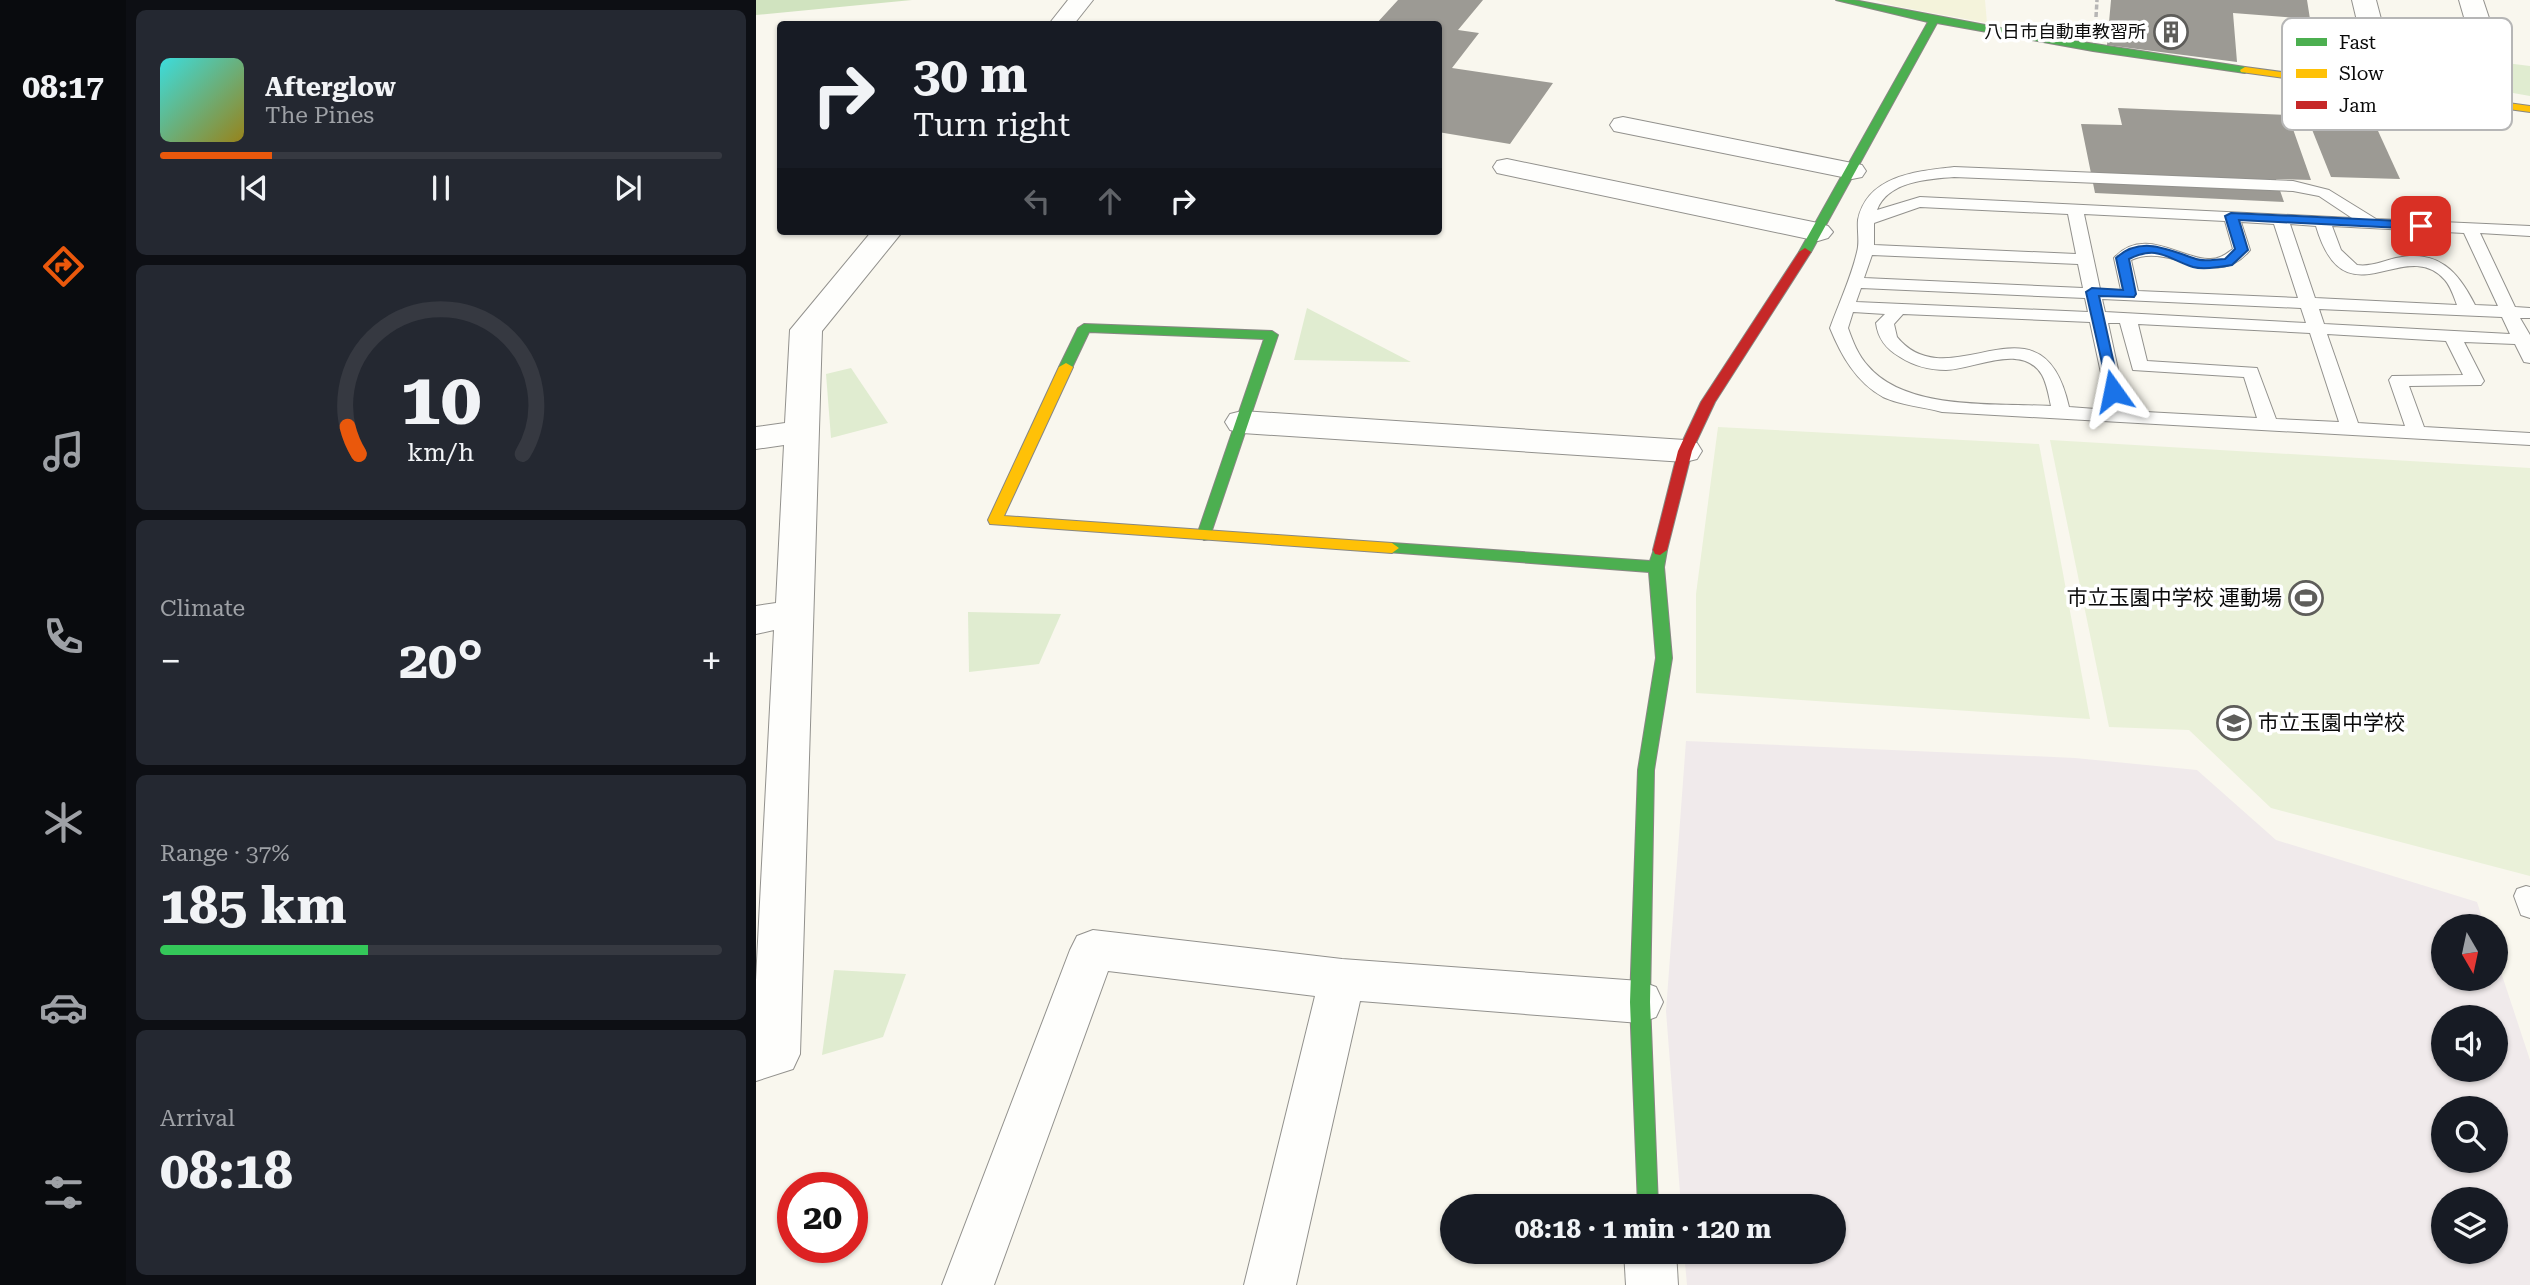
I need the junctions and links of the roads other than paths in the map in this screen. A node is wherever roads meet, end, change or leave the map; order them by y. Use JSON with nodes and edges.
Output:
{"nodes":[{"id":1,"x":1081,"y":0,"type":"edge"},
{"id":2,"x":1841,"y":0,"type":"edge"},
{"id":3,"x":2364,"y":0,"type":"edge"},
{"id":4,"x":2471,"y":0,"type":"edge"},
{"id":5,"x":2368,"y":18,"type":"edge"},
{"id":6,"x":2477,"y":18,"type":"edge"},
{"id":7,"x":1064,"y":21,"type":"edge"},
{"id":8,"x":1933,"y":21,"type":"junction"},
{"id":9,"x":2282,"y":74,"type":"edge"},
{"id":10,"x":2512,"y":106,"type":"edge"},
{"id":11,"x":2530,"y":109,"type":"edge"},
{"id":12,"x":1623,"y":125,"type":"dead end"},
{"id":13,"x":1507,"y":167,"type":"dead end"},
{"id":14,"x":1852,"y":171,"type":"junction"},
{"id":15,"x":2075,"y":211,"type":"junction"},
{"id":16,"x":2231,"y":216,"type":"junction"},
{"id":17,"x":2280,"y":219,"type":"junction"},
{"id":18,"x":1866,"y":221,"type":"junction"},
{"id":19,"x":2323,"y":222,"type":"junction"},
{"id":20,"x":2372,"y":223,"type":"junction"},
{"id":21,"x":2470,"y":229,"type":"junction"},
{"id":22,"x":2530,"y":231,"type":"edge"},
{"id":23,"x":1818,"y":232,"type":"junction"},
{"id":24,"x":885,"y":235,"type":"edge"},
{"id":25,"x":1866,"y":250,"type":"junction"},
{"id":26,"x":2085,"y":259,"type":"junction"},
{"id":27,"x":1855,"y":283,"type":"junction"},
{"id":28,"x":2092,"y":292,"type":"junction"},
{"id":29,"x":2130,"y":294,"type":"junction"},
{"id":30,"x":2309,"y":303,"type":"junction"},
{"id":31,"x":1846,"y":307,"type":"junction"},
{"id":32,"x":1899,"y":309,"type":"junction"},
{"id":33,"x":2469,"y":311,"type":"junction"},
{"id":34,"x":2509,"y":312,"type":"junction"},
{"id":35,"x":2530,"y":313,"type":"edge"},
{"id":36,"x":2097,"y":317,"type":"junction"},
{"id":37,"x":2128,"y":319,"type":"junction"},
{"id":38,"x":2318,"y":330,"type":"junction"},
{"id":39,"x":2453,"y":337,"type":"junction"},
{"id":40,"x":2526,"y":340,"type":"edge"},
{"id":41,"x":2530,"y":358,"type":"edge"},
{"id":42,"x":2061,"y":412,"type":"junction"},
{"id":43,"x":2119,"y":416,"type":"junction"},
{"id":44,"x":1242,"y":422,"type":"junction"},
{"id":45,"x":2269,"y":426,"type":"junction"},
{"id":46,"x":2351,"y":430,"type":"junction"},
{"id":47,"x":802,"y":431,"type":"junction"},
{"id":48,"x":2417,"y":434,"type":"junction"},
{"id":49,"x":756,"y":438,"type":"edge"},
{"id":50,"x":2530,"y":439,"type":"edge"},
{"id":51,"x":1685,"y":451,"type":"junction"},
{"id":52,"x":1204,"y":535,"type":"junction"},
{"id":53,"x":1656,"y":567,"type":"junction"},
{"id":54,"x":794,"y":613,"type":"junction"},
{"id":55,"x":756,"y":620,"type":"edge"},
{"id":56,"x":1342,"y":979,"type":"junction"},
{"id":57,"x":1640,"y":1002,"type":"junction"},
{"id":58,"x":756,"y":1059,"type":"edge"},
{"id":59,"x":1648,"y":1194,"type":"edge"},
{"id":60,"x":1650,"y":1264,"type":"edge"},
{"id":61,"x":968,"y":1285,"type":"edge"},
{"id":62,"x":1270,"y":1285,"type":"edge"},
{"id":63,"x":1651,"y":1285,"type":"edge"}],
"edges":[{"from":1,"to":7,"type":"street"},
{"from":2,"to":8,"type":"street"},
{"from":3,"to":5,"type":"street"},
{"from":4,"to":6,"type":"street"},
{"from":8,"to":9,"type":"street"},
{"from":8,"to":14,"type":"street"},
{"from":10,"to":11,"type":"street"},
{"from":12,"to":14,"type":"street"},
{"from":13,"to":23,"type":"street"},
{"from":14,"to":23,"type":"street"},
{"from":15,"to":16,"type":"lane"},
{"from":15,"to":18,"type":"lane"},
{"from":15,"to":26,"type":"lane"},
{"from":16,"to":17,"type":"lane"},
{"from":16,"to":29,"type":"lane"},
{"from":17,"to":19,"type":"lane"},
{"from":17,"to":30,"type":"lane"},
{"from":18,"to":20,"type":"lane"},
{"from":18,"to":25,"type":"lane"},
{"from":19,"to":20,"type":"lane"},
{"from":19,"to":33,"type":"lane"},
{"from":20,"to":21,"type":"lane"},
{"from":21,"to":22,"type":"lane"},
{"from":21,"to":34,"type":"lane"},
{"from":23,"to":51,"type":"street"},
{"from":24,"to":47,"type":"street"},
{"from":25,"to":26,"type":"lane"},
{"from":25,"to":27,"type":"lane"},
{"from":26,"to":28,"type":"lane"},
{"from":27,"to":28,"type":"lane"},
{"from":27,"to":31,"type":"lane"},
{"from":28,"to":29,"type":"lane"},
{"from":28,"to":36,"type":"lane"},
{"from":29,"to":30,"type":"lane"},
{"from":30,"to":33,"type":"lane"},
{"from":30,"to":38,"type":"lane"},
{"from":31,"to":32,"type":"lane"},
{"from":31,"to":42,"type":"lane"},
{"from":32,"to":36,"type":"lane"},
{"from":32,"to":42,"type":"lane"},
{"from":33,"to":34,"type":"lane"},
{"from":34,"to":35,"type":"lane"},
{"from":34,"to":40,"type":"lane"},
{"from":36,"to":37,"type":"lane"},
{"from":36,"to":43,"type":"lane"},
{"from":37,"to":38,"type":"lane"},
{"from":37,"to":45,"type":"lane"},
{"from":38,"to":39,"type":"lane"},
{"from":38,"to":46,"type":"lane"},
{"from":39,"to":40,"type":"lane"},
{"from":39,"to":48,"type":"lane"},
{"from":40,"to":41,"type":"lane"},
{"from":42,"to":43,"type":"lane"},
{"from":43,"to":45,"type":"lane"},
{"from":44,"to":51,"type":"street"},
{"from":44,"to":52,"type":"street"},
{"from":44,"to":52,"type":"street"},
{"from":45,"to":46,"type":"lane"},
{"from":46,"to":48,"type":"lane"},
{"from":47,"to":49,"type":"street"},
{"from":47,"to":54,"type":"street"},
{"from":48,"to":50,"type":"lane"},
{"from":51,"to":53,"type":"street"},
{"from":52,"to":53,"type":"street"},
{"from":53,"to":57,"type":"street"},
{"from":54,"to":55,"type":"street"},
{"from":54,"to":58,"type":"street"},
{"from":56,"to":57,"type":"street"},
{"from":56,"to":61,"type":"street"},
{"from":56,"to":62,"type":"street"},
{"from":57,"to":59,"type":"street"},
{"from":60,"to":63,"type":"street"}]}
